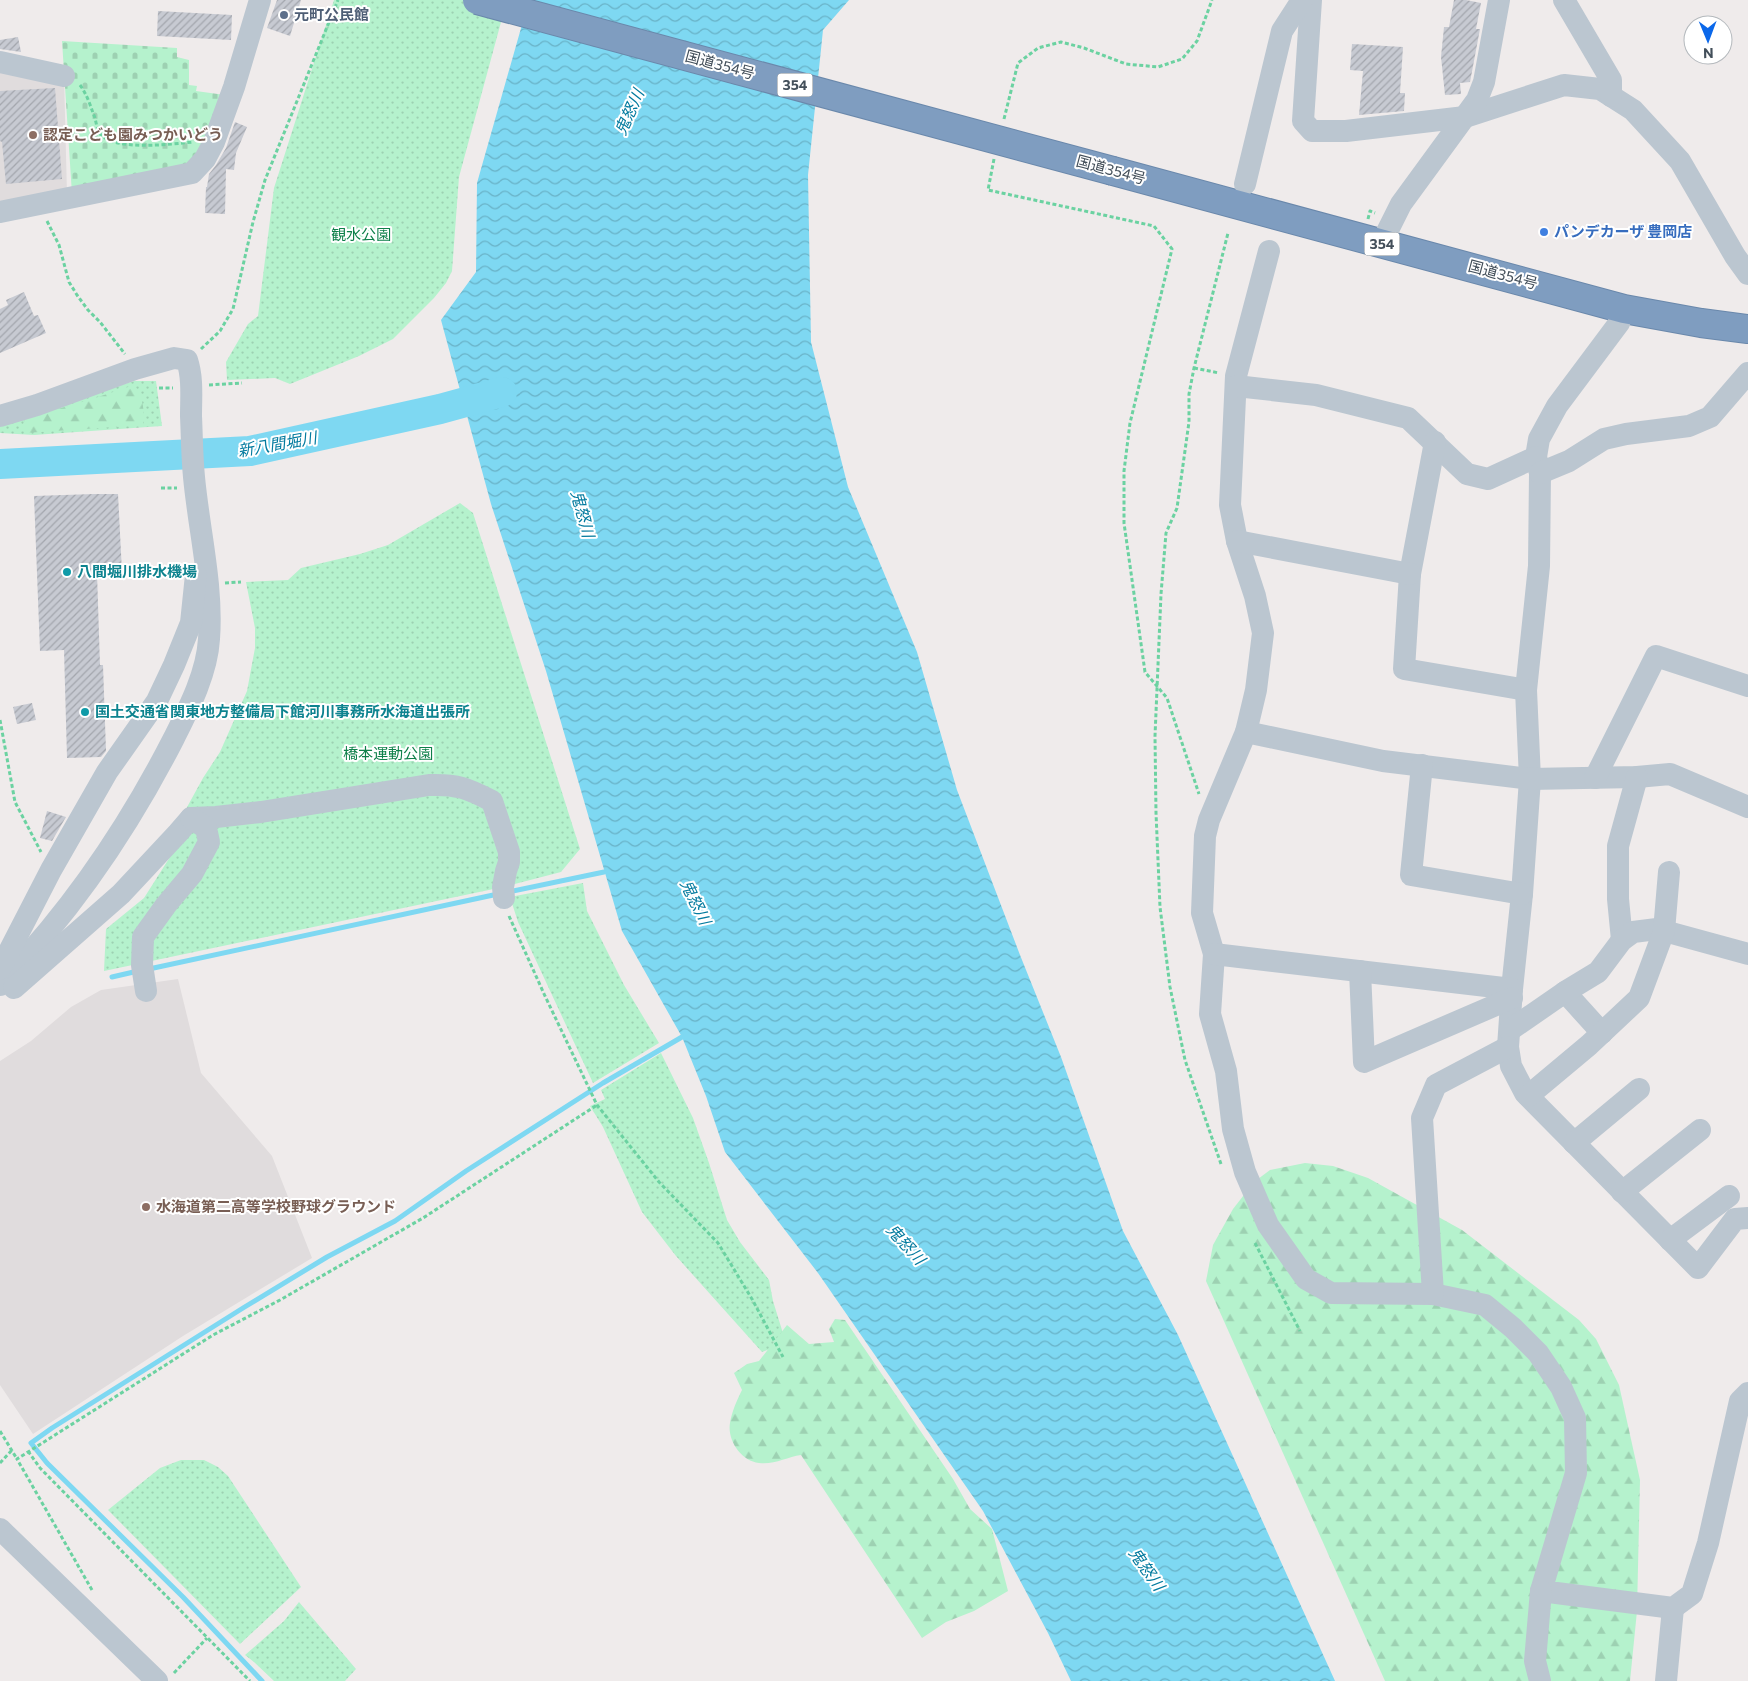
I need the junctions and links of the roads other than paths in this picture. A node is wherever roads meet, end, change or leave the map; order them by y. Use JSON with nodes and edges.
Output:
{"nodes":[{"id":1,"x":260,"y":0,"type":"edge"},
{"id":2,"x":477,"y":0,"type":"edge"},
{"id":3,"x":1302,"y":0,"type":"edge"},
{"id":4,"x":1311,"y":0,"type":"edge"},
{"id":5,"x":1499,"y":0,"type":"edge"},
{"id":6,"x":1564,"y":0,"type":"edge"},
{"id":7,"x":0,"y":62,"type":"edge"},
{"id":8,"x":64,"y":76,"type":"road end"},
{"id":9,"x":1611,"y":96,"type":"junction"},
{"id":10,"x":1465,"y":117,"type":"junction"},
{"id":11,"x":1245,"y":184,"type":"dead end"},
{"id":12,"x":0,"y":212,"type":"edge"},
{"id":13,"x":1381,"y":244,"type":"junction"},
{"id":14,"x":1269,"y":251,"type":"dead end"},
{"id":15,"x":1748,"y":274,"type":"edge"},
{"id":16,"x":1624,"y":309,"type":"junction"},
{"id":17,"x":1748,"y":329,"type":"edge"},
{"id":18,"x":1748,"y":373,"type":"edge"},
{"id":19,"x":1236,"y":386,"type":"junction"},
{"id":20,"x":0,"y":416,"type":"edge"},
{"id":21,"x":1435,"y":442,"type":"junction"},
{"id":22,"x":1538,"y":465,"type":"junction"},
{"id":23,"x":201,"y":531,"type":"junction"},
{"id":24,"x":1237,"y":542,"type":"junction"},
{"id":25,"x":1410,"y":574,"type":"junction"},
{"id":26,"x":1748,"y":686,"type":"edge"},
{"id":27,"x":1526,"y":690,"type":"junction"},
{"id":28,"x":1246,"y":732,"type":"junction"},
{"id":29,"x":1422,"y":765,"type":"junction"},
{"id":30,"x":1637,"y":777,"type":"junction"},
{"id":31,"x":1595,"y":778,"type":"junction"},
{"id":32,"x":1530,"y":779,"type":"junction"},
{"id":33,"x":1748,"y":807,"type":"edge"},
{"id":34,"x":184,"y":826,"type":"junction"},
{"id":35,"x":1669,"y":872,"type":"dead end"},
{"id":36,"x":504,"y":893,"type":"road end"},
{"id":37,"x":1522,"y":894,"type":"junction"},
{"id":38,"x":1664,"y":931,"type":"junction"},
{"id":39,"x":1622,"y":940,"type":"junction"},
{"id":40,"x":1214,"y":954,"type":"junction"},
{"id":41,"x":1748,"y":954,"type":"edge"},
{"id":42,"x":0,"y":968,"type":"edge"},
{"id":43,"x":1360,"y":971,"type":"junction"},
{"id":44,"x":144,"y":978,"type":"dead end"},
{"id":45,"x":0,"y":985,"type":"edge"},
{"id":46,"x":1565,"y":992,"type":"junction"},
{"id":47,"x":1512,"y":994,"type":"junction"},
{"id":48,"x":0,"y":995,"type":"edge"},
{"id":49,"x":1602,"y":1033,"type":"junction"},
{"id":50,"x":1509,"y":1039,"type":"junction"},
{"id":51,"x":1639,"y":1089,"type":"dead end"},
{"id":52,"x":1528,"y":1096,"type":"junction"},
{"id":53,"x":1700,"y":1130,"type":"dead end"},
{"id":54,"x":1574,"y":1142,"type":"junction"},
{"id":55,"x":1622,"y":1192,"type":"junction"},
{"id":56,"x":1729,"y":1196,"type":"dead end"},
{"id":57,"x":1748,"y":1218,"type":"edge"},
{"id":58,"x":1670,"y":1240,"type":"junction"},
{"id":59,"x":1433,"y":1294,"type":"junction"},
{"id":60,"x":1748,"y":1393,"type":"edge"},
{"id":61,"x":0,"y":1529,"type":"edge"},
{"id":62,"x":1541,"y":1591,"type":"junction"},
{"id":63,"x":1673,"y":1608,"type":"junction"},
{"id":64,"x":166,"y":1677,"type":"edge"},
{"id":65,"x":1540,"y":1681,"type":"edge"},
{"id":66,"x":1666,"y":1681,"type":"edge"}],
"edges":[{"from":1,"to":12,"type":"street"},
{"from":2,"to":13,"type":"highway","name":"国道354号","number":"354","bridge":true},
{"from":3,"to":11,"type":"street"},
{"from":4,"to":10,"type":"street"},
{"from":5,"to":10,"type":"street"},
{"from":6,"to":9,"type":"street"},
{"from":7,"to":8,"type":"street"},
{"from":9,"to":10,"type":"street"},
{"from":9,"to":15,"type":"street"},
{"from":10,"to":13,"type":"street"},
{"from":13,"to":16,"type":"highway","name":"国道354号","number":"354"},
{"from":14,"to":19,"type":"street"},
{"from":16,"to":17,"type":"highway","name":"国道354号","number":"354"},
{"from":16,"to":22,"type":"street"},
{"from":18,"to":22,"type":"street"},
{"from":19,"to":21,"type":"street"},
{"from":19,"to":24,"type":"street"},
{"from":20,"to":23,"type":"street"},
{"from":21,"to":22,"type":"street"},
{"from":21,"to":25,"type":"street"},
{"from":22,"to":27,"type":"street"},
{"from":23,"to":42,"type":"street"},
{"from":23,"to":45,"type":"street"},
{"from":24,"to":25,"type":"street"},
{"from":24,"to":28,"type":"street"},
{"from":25,"to":27,"type":"street"},
{"from":26,"to":31,"type":"street"},
{"from":27,"to":32,"type":"street"},
{"from":28,"to":29,"type":"street"},
{"from":28,"to":40,"type":"street"},
{"from":29,"to":32,"type":"street"},
{"from":29,"to":37,"type":"street"},
{"from":30,"to":31,"type":"street"},
{"from":30,"to":33,"type":"street"},
{"from":30,"to":39,"type":"street"},
{"from":31,"to":32,"type":"street"},
{"from":32,"to":37,"type":"street"},
{"from":34,"to":36,"type":"street"},
{"from":34,"to":44,"type":"street"},
{"from":34,"to":48,"type":"street"},
{"from":35,"to":38,"type":"street"},
{"from":37,"to":47,"type":"street"},
{"from":38,"to":39,"type":"street"},
{"from":38,"to":41,"type":"street"},
{"from":38,"to":49,"type":"street"},
{"from":39,"to":46,"type":"street"},
{"from":40,"to":43,"type":"street"},
{"from":40,"to":59,"type":"street"},
{"from":43,"to":47,"type":"street"},
{"from":43,"to":47,"type":"street"},
{"from":46,"to":49,"type":"street"},
{"from":46,"to":50,"type":"street"},
{"from":47,"to":50,"type":"street"},
{"from":49,"to":52,"type":"street"},
{"from":50,"to":52,"type":"street"},
{"from":50,"to":59,"type":"street"},
{"from":51,"to":54,"type":"street"},
{"from":52,"to":54,"type":"street"},
{"from":53,"to":55,"type":"street"},
{"from":54,"to":55,"type":"street"},
{"from":55,"to":58,"type":"street"},
{"from":56,"to":58,"type":"street"},
{"from":57,"to":58,"type":"street"},
{"from":59,"to":62,"type":"street"},
{"from":60,"to":63,"type":"street"},
{"from":61,"to":64,"type":"street"},
{"from":62,"to":63,"type":"street"},
{"from":62,"to":65,"type":"street"},
{"from":63,"to":66,"type":"street"}]}
